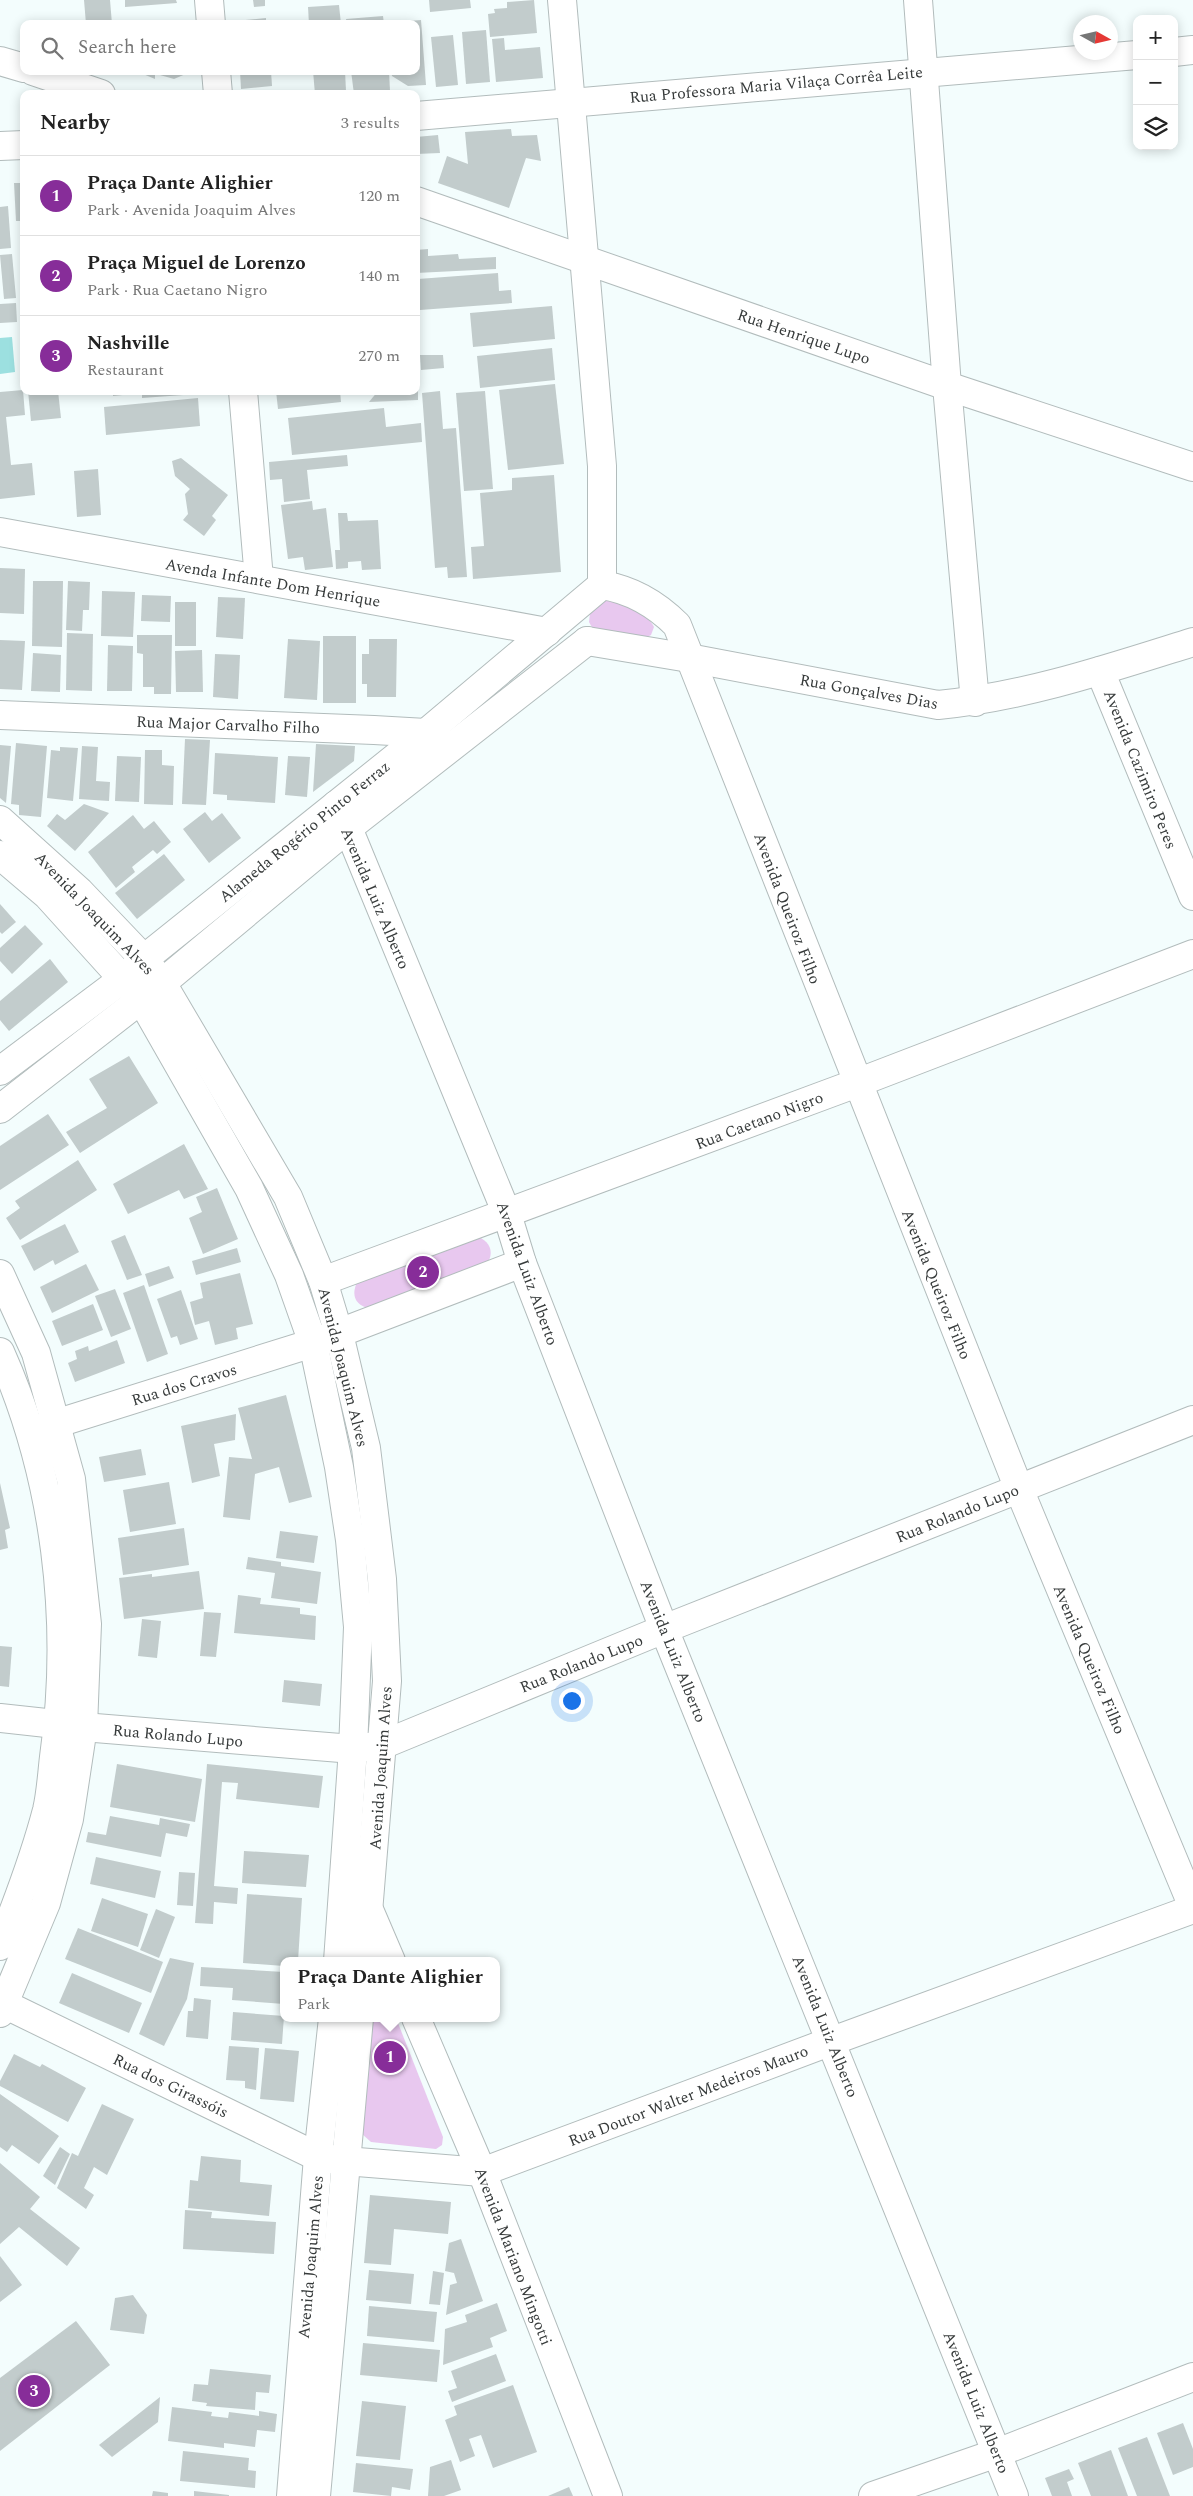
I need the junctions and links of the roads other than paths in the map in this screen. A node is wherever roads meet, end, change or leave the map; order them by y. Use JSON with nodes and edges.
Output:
{"nodes":[{"id":1,"x":209,"y":0,"type":"edge"},
{"id":2,"x":562,"y":0,"type":"edge"},
{"id":3,"x":918,"y":0,"type":"edge"},
{"id":4,"x":211,"y":20,"type":"edge"},
{"id":5,"x":1193,"y":50,"type":"edge"},
{"id":6,"x":1178,"y":52,"type":"edge"},
{"id":7,"x":1133,"y":55,"type":"edge"},
{"id":8,"x":0,"y":61,"type":"edge"},
{"id":9,"x":20,"y":67,"type":"edge"},
{"id":10,"x":924,"y":71,"type":"junction"},
{"id":11,"x":44,"y":75,"type":"edge"},
{"id":12,"x":216,"y":75,"type":"edge"},
{"id":13,"x":89,"y":90,"type":"edge"},
{"id":14,"x":218,"y":90,"type":"edge"},
{"id":15,"x":570,"y":103,"type":"junction"},
{"id":16,"x":420,"y":116,"type":"edge"},
{"id":17,"x":20,"y":145,"type":"edge"},
{"id":18,"x":0,"y":146,"type":"edge"},
{"id":19,"x":420,"y":202,"type":"edge"},
{"id":20,"x":586,"y":260,"type":"junction"},
{"id":21,"x":947,"y":386,"type":"junction"},
{"id":22,"x":243,"y":395,"type":"edge"},
{"id":23,"x":1193,"y":467,"type":"edge"},
{"id":24,"x":0,"y":532,"type":"edge"},
{"id":25,"x":259,"y":579,"type":"junction"},
{"id":26,"x":602,"y":585,"type":"junction"},
{"id":27,"x":573,"y":611,"type":"junction"},
{"id":28,"x":547,"y":632,"type":"junction"},
{"id":29,"x":586,"y":641,"type":"junction"},
{"id":30,"x":1193,"y":642,"type":"edge"},
{"id":31,"x":689,"y":658,"type":"junction"},
{"id":32,"x":1100,"y":671,"type":"junction"},
{"id":33,"x":975,"y":702,"type":"junction"},
{"id":34,"x":0,"y":715,"type":"edge"},
{"id":35,"x":426,"y":733,"type":"junction"},
{"id":36,"x":451,"y":748,"type":"junction"},
{"id":37,"x":342,"y":816,"type":"junction"},
{"id":38,"x":0,"y":820,"type":"edge"},
{"id":39,"x":0,"y":855,"type":"edge"},
{"id":40,"x":1193,"y":896,"type":"edge"},
{"id":41,"x":1193,"y":954,"type":"edge"},
{"id":42,"x":144,"y":959,"type":"junction"},
{"id":43,"x":124,"y":978,"type":"junction"},
{"id":44,"x":151,"y":991,"type":"junction"},
{"id":45,"x":0,"y":1071,"type":"edge"},
{"id":46,"x":857,"y":1083,"type":"junction"},
{"id":47,"x":0,"y":1109,"type":"edge"},
{"id":48,"x":507,"y":1214,"type":"junction"},
{"id":49,"x":522,"y":1263,"type":"junction"},
{"id":50,"x":0,"y":1274,"type":"edge"},
{"id":51,"x":323,"y":1281,"type":"junction"},
{"id":52,"x":339,"y":1334,"type":"junction"},
{"id":53,"x":313,"y":1343,"type":"junction"},
{"id":54,"x":0,"y":1352,"type":"edge"},
{"id":55,"x":1193,"y":1420,"type":"edge"},
{"id":56,"x":57,"y":1424,"type":"junction"},
{"id":57,"x":29,"y":1432,"type":"junction"},
{"id":58,"x":1019,"y":1489,"type":"junction"},
{"id":59,"x":664,"y":1629,"type":"junction"},
{"id":60,"x":0,"y":1718,"type":"edge"},
{"id":61,"x":71,"y":1725,"type":"junction"},
{"id":62,"x":382,"y":1745,"type":"junction"},
{"id":63,"x":353,"y":1748,"type":"junction"},
{"id":64,"x":1193,"y":1908,"type":"edge"},
{"id":65,"x":369,"y":1911,"type":"junction"},
{"id":66,"x":0,"y":1946,"type":"edge"},
{"id":67,"x":338,"y":1957,"type":"edge"},
{"id":68,"x":364,"y":1957,"type":"edge"},
{"id":69,"x":389,"y":1957,"type":"edge"},
{"id":70,"x":2,"y":2007,"type":"edge"},
{"id":71,"x":334,"y":2022,"type":"edge"},
{"id":72,"x":359,"y":2022,"type":"edge"},
{"id":73,"x":418,"y":2022,"type":"edge"},
{"id":74,"x":832,"y":2041,"type":"junction"},
{"id":75,"x":318,"y":2157,"type":"junction"},
{"id":76,"x":345,"y":2161,"type":"junction"},
{"id":77,"x":482,"y":2172,"type":"junction"},
{"id":78,"x":1193,"y":2377,"type":"edge"},
{"id":79,"x":998,"y":2453,"type":"junction"},
{"id":80,"x":291,"y":2496,"type":"edge"},
{"id":81,"x":316,"y":2496,"type":"edge"},
{"id":82,"x":608,"y":2496,"type":"edge"},
{"id":83,"x":873,"y":2496,"type":"edge"},
{"id":84,"x":1014,"y":2496,"type":"edge"}],
"edges":[{"from":1,"to":4,"type":"street"},
{"from":2,"to":15,"type":"street"},
{"from":3,"to":10,"type":"street"},
{"from":5,"to":6,"type":"street"},
{"from":7,"to":10,"type":"street","name":"Rua Professora Maria Vilaça Corrêa Leite"},
{"from":8,"to":9,"type":"street"},
{"from":10,"to":15,"type":"street","name":"Rua Professora Maria Vilaça Corrêa Leite"},
{"from":10,"to":21,"type":"street"},
{"from":11,"to":13,"type":"street"},
{"from":12,"to":14,"type":"street"},
{"from":15,"to":16,"type":"street","name":"Rua Professora Maria Vilaça Corrêa Leite"},
{"from":15,"to":20,"type":"street"},
{"from":17,"to":18,"type":"street"},
{"from":19,"to":20,"type":"street","name":"Rua Henrique Lupo"},
{"from":20,"to":21,"type":"street","name":"Rua Henrique Lupo"},
{"from":20,"to":26,"type":"street"},
{"from":21,"to":23,"type":"street","name":"Rua Henrique Lupo"},
{"from":21,"to":33,"type":"street"},
{"from":22,"to":25,"type":"street"},
{"from":24,"to":25,"type":"street","name":"Avenda Infante Dom Henrique"},
{"from":25,"to":28,"type":"street","name":"Avenda Infante Dom Henrique"},
{"from":26,"to":27,"type":"street","name":"Alameda Rogério Pinto Ferraz"},
{"from":26,"to":31,"type":"street"},
{"from":27,"to":28,"type":"street","name":"Alameda Rogério Pinto Ferraz"},
{"from":27,"to":29,"type":"street"},
{"from":28,"to":35,"type":"street","name":"Alameda Rogério Pinto Ferraz"},
{"from":29,"to":31,"type":"street","name":"Rua Gonçalves Dias"},
{"from":29,"to":36,"type":"street","name":"Alameda Rogério Pinto Ferraz"},
{"from":30,"to":32,"type":"street","name":"Rua Gonçalves Dias"},
{"from":31,"to":33,"type":"street","name":"Rua Gonçalves Dias"},
{"from":31,"to":46,"type":"street","name":"Avenida Queiroz Filho"},
{"from":32,"to":33,"type":"street","name":"Rua Gonçalves Dias"},
{"from":32,"to":40,"type":"street","name":"Avenida Cazimiro Peres"},
{"from":34,"to":35,"type":"street","name":"Rua Major Carvalho Filho"},
{"from":35,"to":36,"type":"street","name":"Rua Major Carvalho Filho"},
{"from":35,"to":37,"type":"street","name":"Alameda Rogério Pinto Ferraz"},
{"from":36,"to":37,"type":"street","name":"Alameda Rogério Pinto Ferraz"},
{"from":37,"to":42,"type":"street","name":"Alameda Rogério Pinto Ferraz"},
{"from":37,"to":44,"type":"street","name":"Alameda Rogério Pinto Ferraz"},
{"from":37,"to":48,"type":"street","name":"Avenida Luiz Alberto"},
{"from":38,"to":42,"type":"street","name":"Avenida Joaquim Alves"},
{"from":39,"to":43,"type":"street","name":"Avenida Joaquim Alves"},
{"from":41,"to":46,"type":"street","name":"Rua Caetano Nigro"},
{"from":42,"to":43,"type":"street","name":"Alameda Rogério Pinto Ferraz"},
{"from":42,"to":44,"type":"street","name":"Avenida Joaquim Alves"},
{"from":43,"to":44,"type":"street","name":"Avenida Joaquim Alves"},
{"from":43,"to":45,"type":"street","name":"Alameda Rogério Pinto Ferraz"},
{"from":44,"to":47,"type":"street","name":"Alameda Rogério Pinto Ferraz"},
{"from":44,"to":51,"type":"street","name":"Avenida Joaquim Alves"},
{"from":44,"to":53,"type":"street","name":"Avenida Joaquim Alves"},
{"from":46,"to":48,"type":"street","name":"Rua Caetano Nigro"},
{"from":46,"to":58,"type":"street","name":"Avenida Queiroz Filho"},
{"from":48,"to":49,"type":"street","name":"Avenida Luiz Alberto"},
{"from":48,"to":51,"type":"street","name":"Rua Caetano Nigro"},
{"from":49,"to":52,"type":"street"},
{"from":49,"to":59,"type":"street","name":"Avenida Luiz Alberto"},
{"from":50,"to":56,"type":"street"},
{"from":51,"to":52,"type":"street","name":"Avenida Joaquim Alves"},
{"from":52,"to":53,"type":"street","name":"Rua dos Cravos"},
{"from":52,"to":62,"type":"street","name":"Avenida Joaquim Alves"},
{"from":53,"to":56,"type":"street","name":"Rua dos Cravos"},
{"from":53,"to":63,"type":"street","name":"Avenida Joaquim Alves"},
{"from":54,"to":57,"type":"street"},
{"from":55,"to":58,"type":"street","name":"Rua Rolando Lupo"},
{"from":56,"to":57,"type":"street","name":"Rua dos Cravos"},
{"from":56,"to":61,"type":"street"},
{"from":57,"to":61,"type":"street"},
{"from":58,"to":59,"type":"street","name":"Rua Rolando Lupo"},
{"from":58,"to":64,"type":"street","name":"Avenida Queiroz Filho"},
{"from":59,"to":62,"type":"street","name":"Rua Rolando Lupo"},
{"from":59,"to":74,"type":"street","name":"Avenida Luiz Alberto"},
{"from":60,"to":61,"type":"street","name":"Rua Rolando Lupo"},
{"from":61,"to":63,"type":"street","name":"Rua Rolando Lupo"},
{"from":61,"to":66,"type":"street"},
{"from":61,"to":70,"type":"street"},
{"from":62,"to":63,"type":"street","name":"Rua Rolando Lupo"},
{"from":62,"to":65,"type":"street","name":"Avenida Joaquim Alves"},
{"from":63,"to":67,"type":"street","name":"Avenida Joaquim Alves"},
{"from":64,"to":74,"type":"street","name":"Rua Doutor Walter Medeiros Mauro"},
{"from":65,"to":68,"type":"street","name":"Avenida Joaquim Alves"},
{"from":65,"to":69,"type":"street"},
{"from":70,"to":75,"type":"street","name":"Rua dos Girassóis"},
{"from":71,"to":75,"type":"street","name":"Avenida Joaquim Alves"},
{"from":72,"to":76,"type":"street","name":"Avenida Joaquim Alves"},
{"from":73,"to":77,"type":"street","name":"Avenida Mariano Mingotti"},
{"from":74,"to":77,"type":"street","name":"Rua Doutor Walter Medeiros Mauro"},
{"from":74,"to":79,"type":"street","name":"Avenida Luiz Alberto"},
{"from":75,"to":76,"type":"street","name":"Rua dos Girassóis"},
{"from":75,"to":80,"type":"street","name":"Avenida Joaquim Alves"},
{"from":76,"to":77,"type":"street","name":"Rua Doutor Walter Medeiros Mauro"},
{"from":76,"to":81,"type":"street","name":"Avenida Joaquim Alves"},
{"from":77,"to":82,"type":"street","name":"Avenida Mariano Mingotti"},
{"from":78,"to":79,"type":"street"},
{"from":79,"to":83,"type":"street"},
{"from":79,"to":84,"type":"street","name":"Avenida Luiz Alberto"}]}
